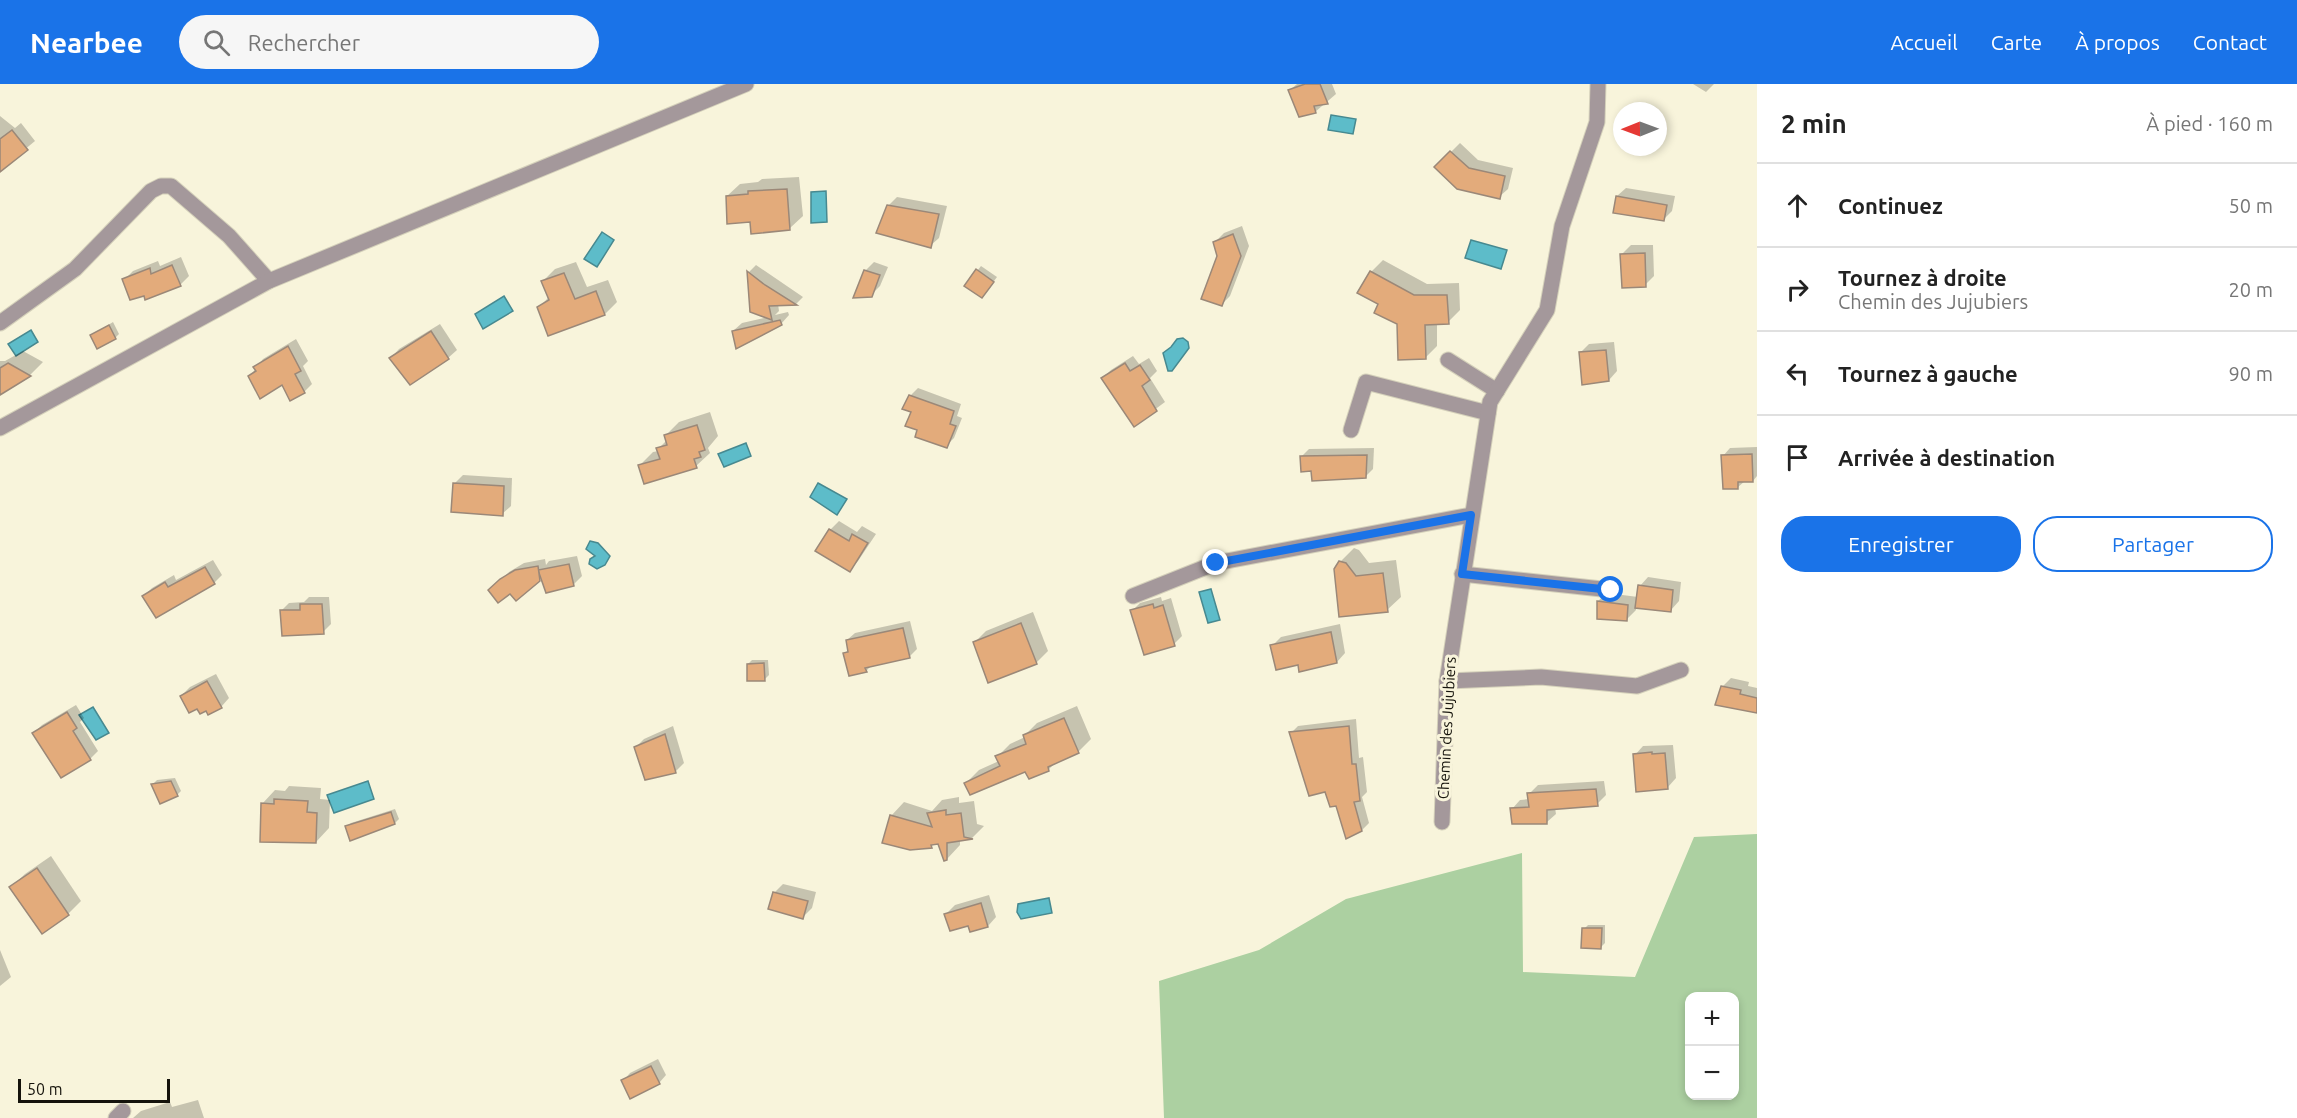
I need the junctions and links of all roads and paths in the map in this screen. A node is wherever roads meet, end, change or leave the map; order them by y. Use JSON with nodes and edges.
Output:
{"nodes":[{"id":1,"x":746,"y":84,"type":"edge"},
{"id":2,"x":1598,"y":84,"type":"edge"},
{"id":3,"x":269,"y":281,"type":"junction"},
{"id":4,"x":0,"y":323,"type":"edge"},
{"id":5,"x":1448,"y":360,"type":"dead end"},
{"id":6,"x":1497,"y":391,"type":"junction"},
{"id":7,"x":1488,"y":413,"type":"junction"},
{"id":8,"x":0,"y":428,"type":"edge"},
{"id":9,"x":1351,"y":430,"type":"dead end"},
{"id":10,"x":1471,"y":515,"type":"junction"},
{"id":11,"x":1462,"y":574,"type":"junction"},
{"id":12,"x":1611,"y":590,"type":"dead end"},
{"id":13,"x":1133,"y":596,"type":"dead end"},
{"id":14,"x":1681,"y":670,"type":"dead end"},
{"id":15,"x":1447,"y":681,"type":"junction"},
{"id":16,"x":1442,"y":822,"type":"dead end"}],
"edges":[{"from":1,"to":3,"type":"street"},
{"from":2,"to":6,"type":"street","name":"Chemin des Jujubiers"},
{"from":3,"to":4,"type":"street"},
{"from":3,"to":8,"type":"street"},
{"from":5,"to":6,"type":"street"},
{"from":6,"to":7,"type":"street","name":"Chemin des Jujubiers"},
{"from":7,"to":9,"type":"street"},
{"from":7,"to":10,"type":"street","name":"Chemin des Jujubiers"},
{"from":10,"to":11,"type":"street","name":"Chemin des Jujubiers"},
{"from":10,"to":13,"type":"street"},
{"from":11,"to":12,"type":"street"},
{"from":11,"to":15,"type":"street","name":"Chemin des Jujubiers"},
{"from":14,"to":15,"type":"street"},
{"from":15,"to":16,"type":"street","name":"Chemin des Jujubiers"}]}
